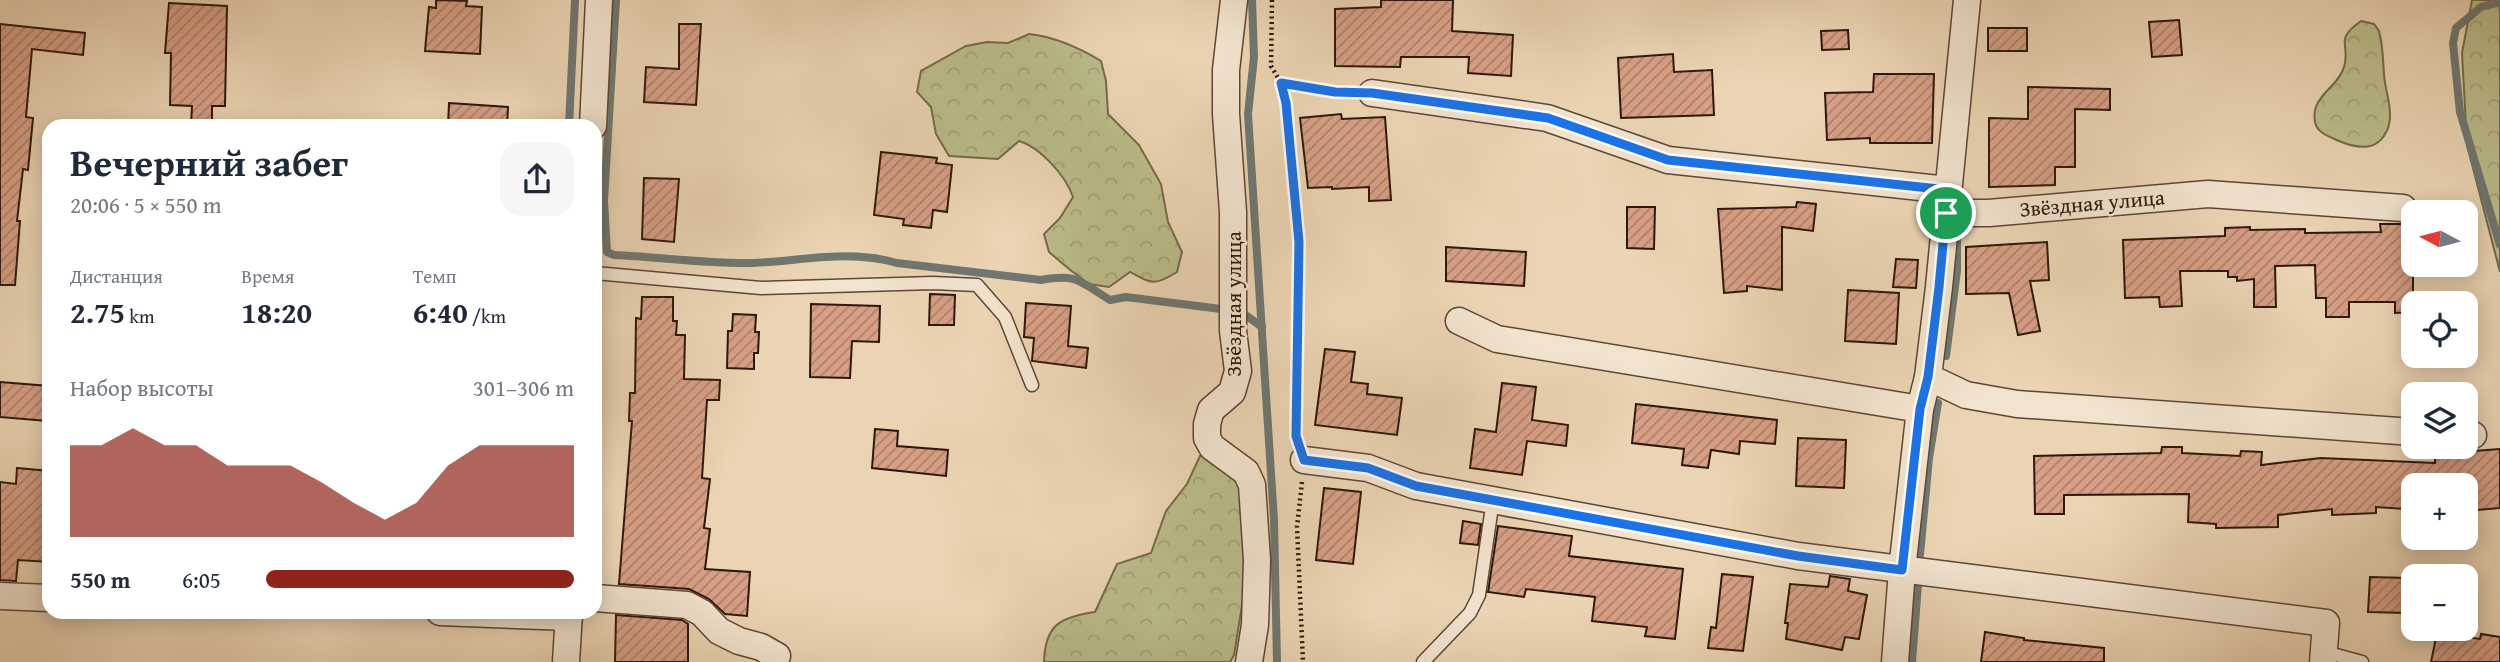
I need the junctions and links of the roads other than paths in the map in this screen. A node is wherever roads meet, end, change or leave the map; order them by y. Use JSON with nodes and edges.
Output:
{"nodes":[{"id":1,"x":599,"y":0,"type":"edge"},
{"id":2,"x":1234,"y":0,"type":"edge"},
{"id":3,"x":1967,"y":0,"type":"edge"},
{"id":4,"x":1372,"y":93,"type":"road end"},
{"id":5,"x":593,"y":119,"type":"edge"},
{"id":6,"x":1947,"y":201,"type":"junction"},
{"id":7,"x":2401,"y":208,"type":"edge"},
{"id":8,"x":602,"y":274,"type":"edge"},
{"id":9,"x":1459,"y":321,"type":"dead end"},
{"id":10,"x":1928,"y":377,"type":"junction"},
{"id":11,"x":1032,"y":385,"type":"dead end"},
{"id":12,"x":1920,"y":409,"type":"junction"},
{"id":13,"x":2401,"y":431,"type":"edge"},
{"id":14,"x":1304,"y":460,"type":"road end"},
{"id":15,"x":1493,"y":500,"type":"junction"},
{"id":16,"x":1902,"y":570,"type":"junction"},
{"id":17,"x":0,"y":596,"type":"edge"},
{"id":18,"x":42,"y":598,"type":"edge"},
{"id":19,"x":602,"y":598,"type":"edge"},
{"id":20,"x":569,"y":619,"type":"edge"},
{"id":21,"x":777,"y":656,"type":"dead end"},
{"id":22,"x":2324,"y":657,"type":"edge"},
{"id":23,"x":566,"y":662,"type":"edge"},
{"id":24,"x":1249,"y":662,"type":"edge"},
{"id":25,"x":1423,"y":662,"type":"edge"},
{"id":26,"x":1895,"y":662,"type":"edge"},
{"id":27,"x":2362,"y":662,"type":"edge"}],
"edges":[{"from":1,"to":5,"type":"street"},
{"from":2,"to":24,"type":"street","name":"Звёздная улица"},
{"from":3,"to":6,"type":"street"},
{"from":4,"to":6,"type":"street","name":"Звёздная улица"},
{"from":6,"to":7,"type":"street","name":"Звёздная улица"},
{"from":6,"to":10,"type":"street"},
{"from":8,"to":11,"type":"lane"},
{"from":9,"to":12,"type":"street"},
{"from":10,"to":12,"type":"street"},
{"from":10,"to":13,"type":"street"},
{"from":12,"to":16,"type":"street"},
{"from":14,"to":15,"type":"street"},
{"from":15,"to":16,"type":"street"},
{"from":15,"to":25,"type":"lane"},
{"from":16,"to":22,"type":"street"},
{"from":16,"to":26,"type":"street"},
{"from":17,"to":18,"type":"street"},
{"from":19,"to":21,"type":"street"},
{"from":20,"to":23,"type":"street"},
{"from":22,"to":27,"type":"lane"}]}
